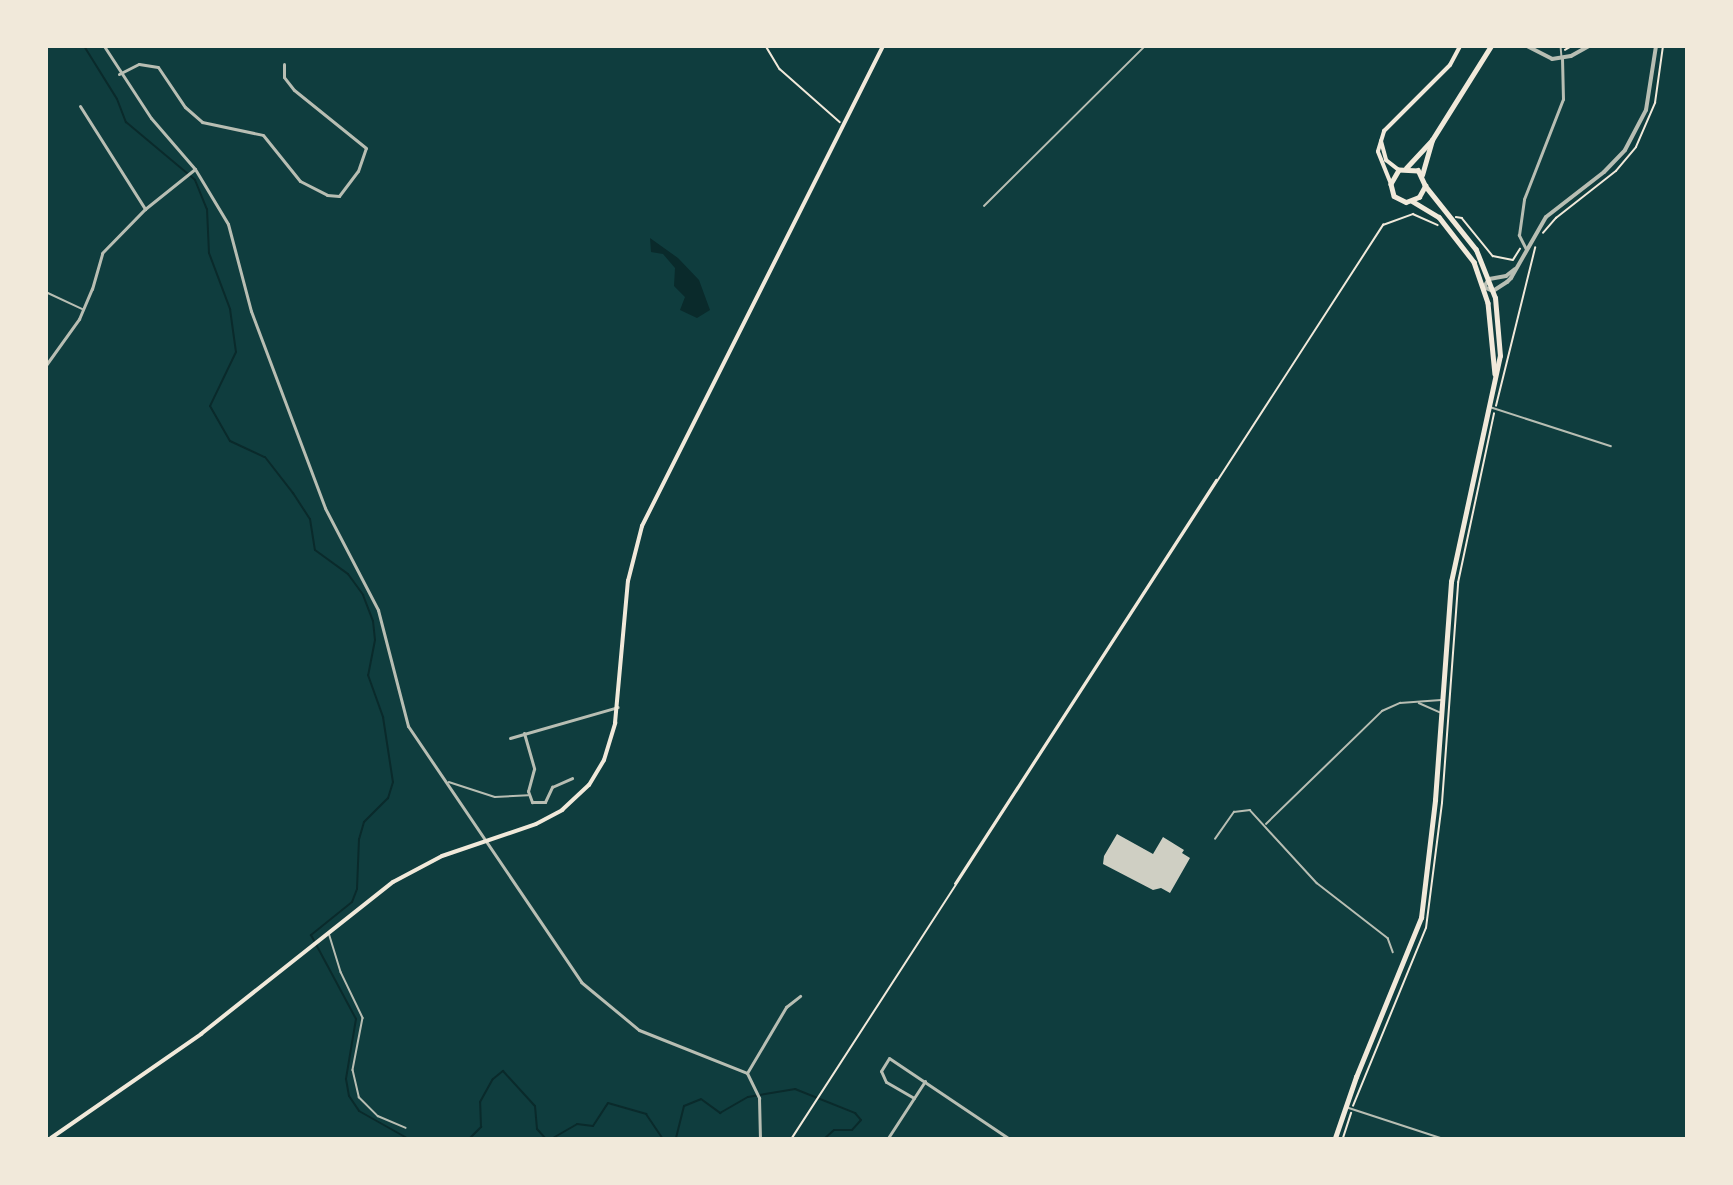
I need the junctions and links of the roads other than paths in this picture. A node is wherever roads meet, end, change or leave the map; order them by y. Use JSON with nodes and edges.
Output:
{"nodes":[{"id":1,"x":104,"y":46,"type":"edge"},
{"id":2,"x":883,"y":46,"type":"edge"},
{"id":3,"x":1145,"y":46,"type":"edge"},
{"id":4,"x":1460,"y":46,"type":"edge"},
{"id":5,"x":1491,"y":46,"type":"edge"},
{"id":6,"x":1527,"y":46,"type":"edge"},
{"id":7,"x":1562,"y":46,"type":"edge"},
{"id":8,"x":1589,"y":46,"type":"edge"},
{"id":9,"x":1656,"y":46,"type":"edge"},
{"id":10,"x":1562,"y":59,"type":"junction"},
{"id":11,"x":284,"y":64,"type":"dead end"},
{"id":12,"x":119,"y":74,"type":"junction"},
{"id":13,"x":80,"y":106,"type":"dead end"},
{"id":14,"x":1432,"y":140,"type":"junction"},
{"id":15,"x":1380,"y":141,"type":"junction"},
{"id":16,"x":1406,"y":168,"type":"junction"},
{"id":17,"x":195,"y":169,"type":"junction"},
{"id":18,"x":1399,"y":170,"type":"junction"},
{"id":19,"x":1422,"y":176,"type":"junction"},
{"id":20,"x":1390,"y":184,"type":"junction"},
{"id":21,"x":1425,"y":186,"type":"junction"},
{"id":22,"x":1412,"y":201,"type":"junction"},
{"id":23,"x":984,"y":206,"type":"dead end"},
{"id":24,"x":145,"y":209,"type":"junction"},
{"id":25,"x":1524,"y":248,"type":"junction"},
{"id":26,"x":1515,"y":269,"type":"junction"},
{"id":27,"x":1490,"y":279,"type":"junction"},
{"id":28,"x":1484,"y":287,"type":"junction"},
{"id":29,"x":1493,"y":291,"type":"junction"},
{"id":30,"x":46,"y":292,"type":"edge"},
{"id":31,"x":83,"y":309,"type":"junction"},
{"id":32,"x":46,"y":364,"type":"edge"},
{"id":33,"x":1495,"y":374,"type":"junction"},
{"id":34,"x":1489,"y":407,"type":"junction"},
{"id":35,"x":1611,"y":446,"type":"dead end"},
{"id":36,"x":1442,"y":700,"type":"junction"},
{"id":37,"x":1418,"y":703,"type":"junction"},
{"id":38,"x":618,"y":707,"type":"junction"},
{"id":39,"x":1442,"y":713,"type":"junction"},
{"id":40,"x":524,"y":734,"type":"junction"},
{"id":41,"x":510,"y":738,"type":"dead end"},
{"id":42,"x":573,"y":778,"type":"dead end"},
{"id":43,"x":445,"y":782,"type":"junction"},
{"id":44,"x":528,"y":795,"type":"junction"},
{"id":45,"x":1266,"y":825,"type":"junction"},
{"id":46,"x":1215,"y":838,"type":"dead end"},
{"id":47,"x":485,"y":841,"type":"junction"},
{"id":48,"x":329,"y":932,"type":"junction"},
{"id":49,"x":1393,"y":952,"type":"dead end"},
{"id":50,"x":800,"y":996,"type":"dead end"},
{"id":51,"x":747,"y":1073,"type":"junction"},
{"id":52,"x":925,"y":1081,"type":"junction"},
{"id":53,"x":914,"y":1098,"type":"junction"},
{"id":54,"x":1346,"y":1107,"type":"junction"},
{"id":55,"x":405,"y":1128,"type":"dead end"},
{"id":56,"x":51,"y":1138,"type":"edge"},
{"id":57,"x":760,"y":1138,"type":"edge"},
{"id":58,"x":888,"y":1138,"type":"edge"},
{"id":59,"x":1008,"y":1138,"type":"edge"},
{"id":60,"x":1335,"y":1138,"type":"edge"},
{"id":61,"x":1441,"y":1138,"type":"edge"}],
"edges":[{"from":1,"to":12,"type":"street"},
{"from":2,"to":38,"type":"main road"},
{"from":3,"to":23,"type":"lane"},
{"from":4,"to":15,"type":"main road"},
{"from":5,"to":14,"type":"main road"},
{"from":6,"to":10,"type":"street"},
{"from":7,"to":10,"type":"lane"},
{"from":8,"to":10,"type":"street"},
{"from":9,"to":25,"type":"street"},
{"from":10,"to":25,"type":"street"},
{"from":11,"to":12,"type":"street"},
{"from":12,"to":17,"type":"street"},
{"from":13,"to":24,"type":"street"},
{"from":14,"to":16,"type":"main road"},
{"from":14,"to":19,"type":"main road"},
{"from":15,"to":18,"type":"main road"},
{"from":15,"to":20,"type":"main road"},
{"from":16,"to":18,"type":"main road"},
{"from":16,"to":19,"type":"main road"},
{"from":17,"to":24,"type":"street"},
{"from":17,"to":43,"type":"street"},
{"from":18,"to":20,"type":"main road"},
{"from":19,"to":21,"type":"main road"},
{"from":20,"to":22,"type":"main road"},
{"from":21,"to":22,"type":"main road"},
{"from":21,"to":27,"type":"main road"},
{"from":22,"to":28,"type":"main road"},
{"from":24,"to":31,"type":"street"},
{"from":25,"to":26,"type":"street"},
{"from":26,"to":27,"type":"street"},
{"from":26,"to":29,"type":"street"},
{"from":27,"to":28,"type":"street"},
{"from":27,"to":29,"type":"main road"},
{"from":28,"to":29,"type":"street"},
{"from":28,"to":33,"type":"main road"},
{"from":29,"to":33,"type":"main road"},
{"from":30,"to":31,"type":"lane"},
{"from":31,"to":32,"type":"street"},
{"from":33,"to":34,"type":"main road"},
{"from":34,"to":35,"type":"lane"},
{"from":34,"to":36,"type":"main road"},
{"from":36,"to":37,"type":"lane"},
{"from":36,"to":39,"type":"main road"},
{"from":37,"to":39,"type":"lane"},
{"from":37,"to":45,"type":"lane"},
{"from":38,"to":40,"type":"street"},
{"from":38,"to":47,"type":"main road"},
{"from":39,"to":54,"type":"main road"},
{"from":40,"to":41,"type":"street"},
{"from":40,"to":44,"type":"street"},
{"from":42,"to":44,"type":"street"},
{"from":43,"to":44,"type":"lane"},
{"from":43,"to":47,"type":"street"},
{"from":45,"to":46,"type":"lane"},
{"from":45,"to":49,"type":"lane"},
{"from":47,"to":48,"type":"main road"},
{"from":47,"to":51,"type":"street"},
{"from":48,"to":55,"type":"lane"},
{"from":48,"to":56,"type":"main road"},
{"from":50,"to":51,"type":"street"},
{"from":51,"to":57,"type":"street"},
{"from":52,"to":53,"type":"street"},
{"from":52,"to":53,"type":"street"},
{"from":52,"to":59,"type":"street"},
{"from":53,"to":58,"type":"street"},
{"from":54,"to":60,"type":"main road"},
{"from":54,"to":61,"type":"lane"}]}
